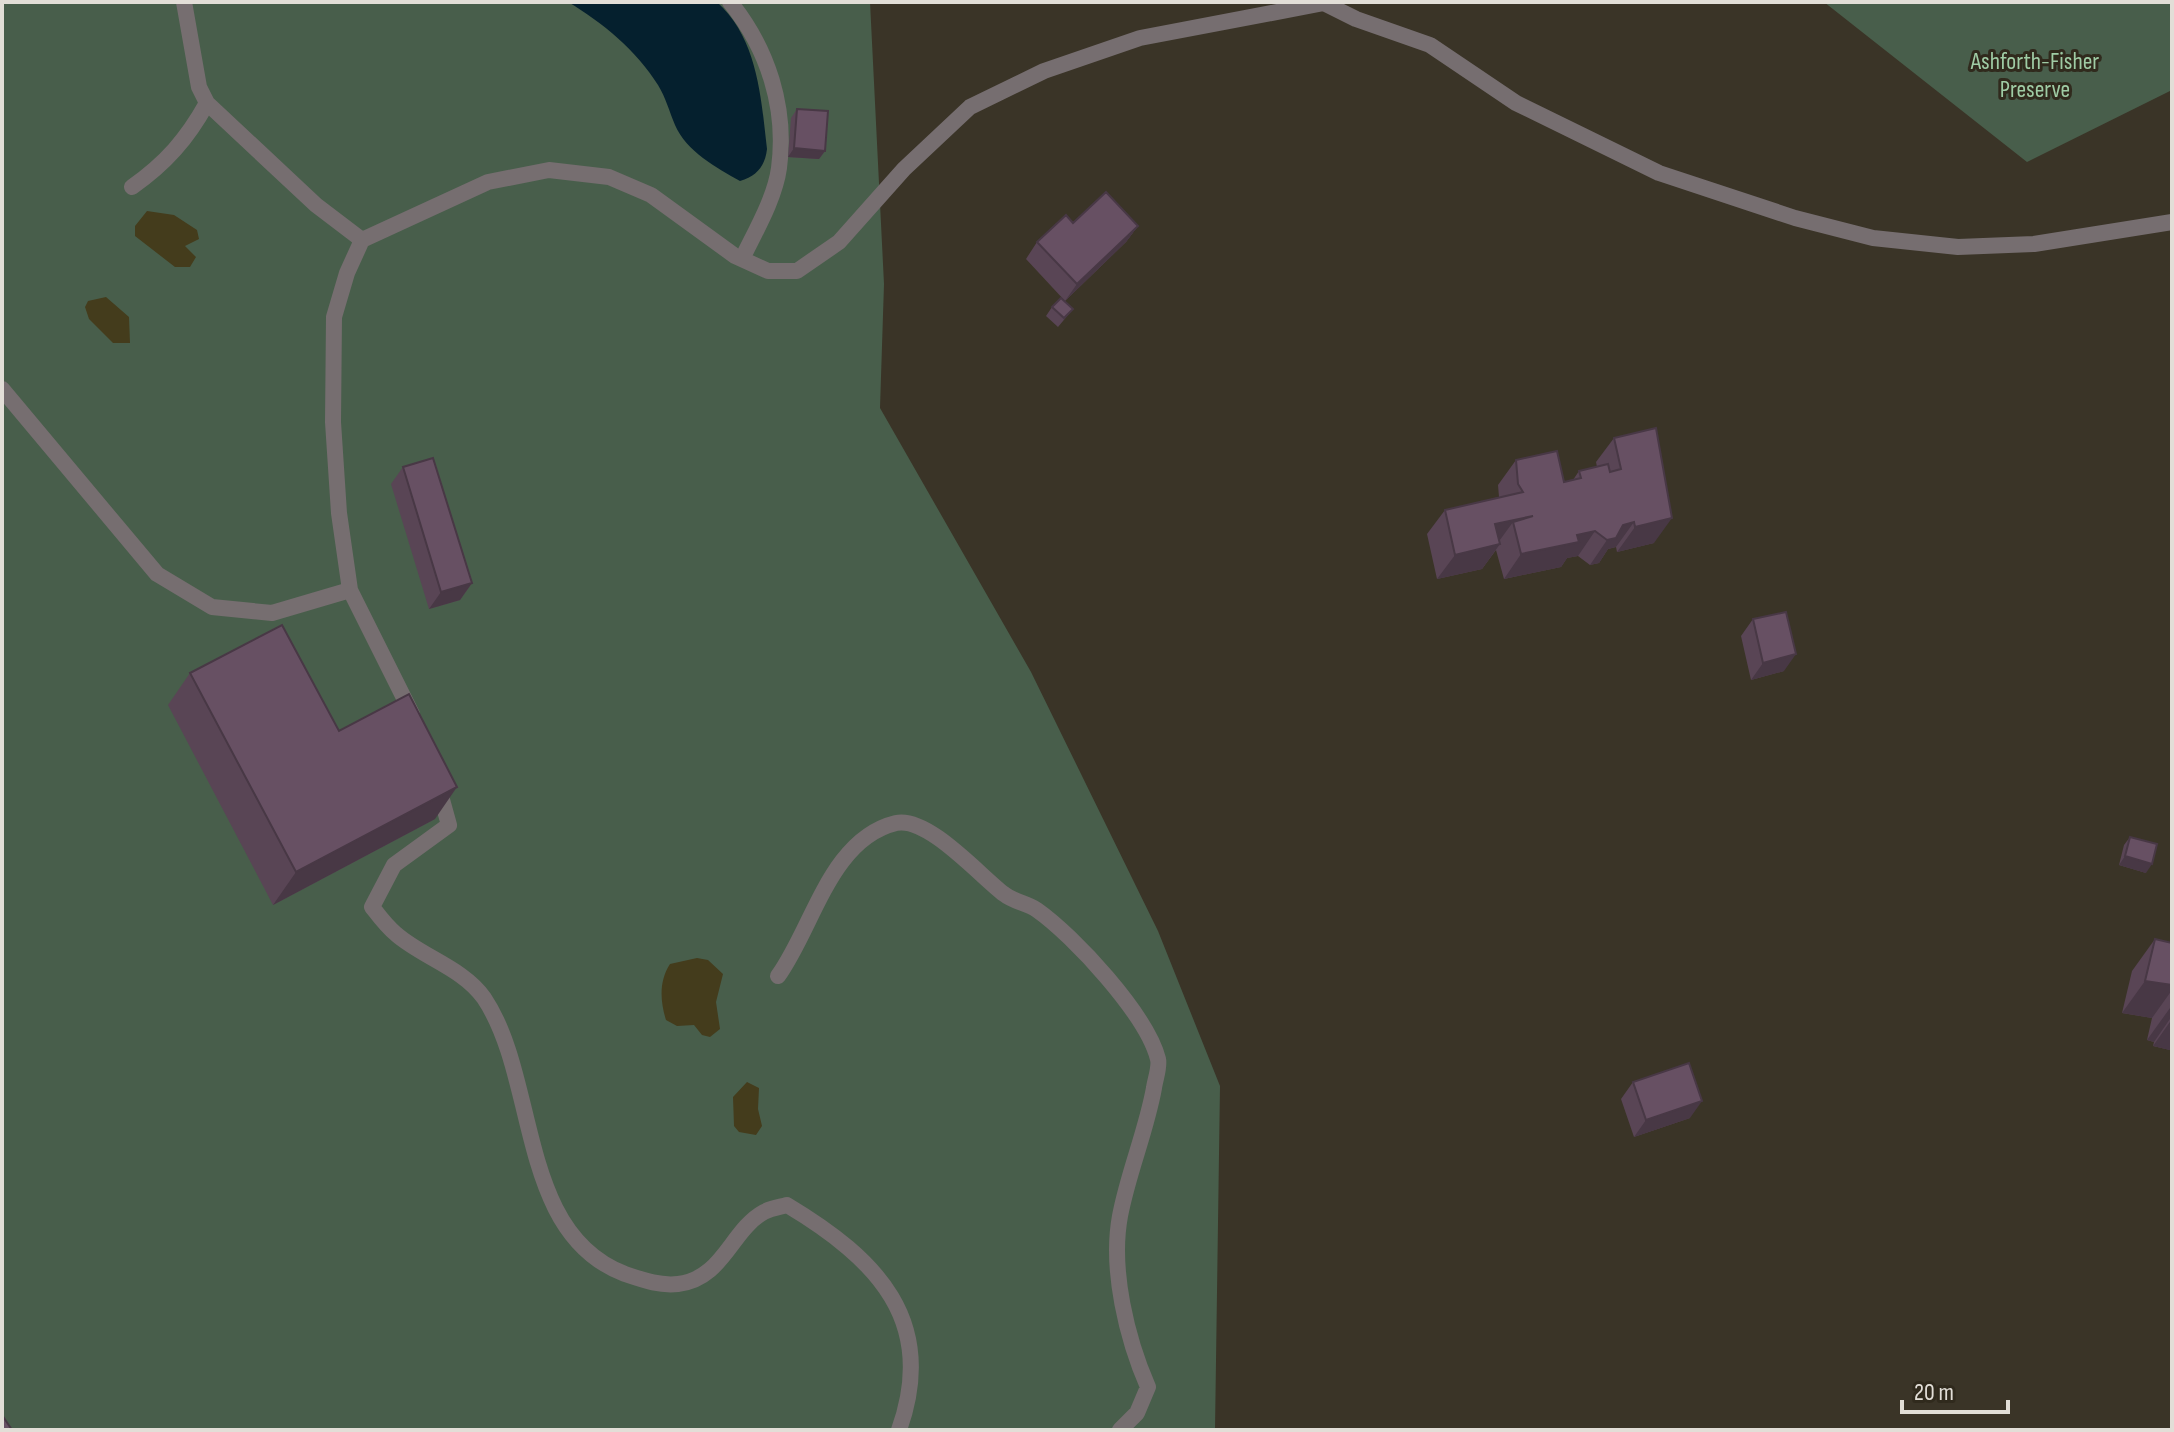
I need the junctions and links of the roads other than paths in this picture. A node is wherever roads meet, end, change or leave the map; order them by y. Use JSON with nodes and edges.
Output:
{"nodes":[{"id":1,"x":184,"y":2,"type":"edge"},
{"id":2,"x":730,"y":2,"type":"edge"},
{"id":3,"x":207,"y":103,"type":"junction"},
{"id":4,"x":132,"y":187,"type":"dead end"},
{"id":5,"x":2172,"y":222,"type":"edge"},
{"id":6,"x":362,"y":240,"type":"junction"},
{"id":7,"x":742,"y":259,"type":"junction"},
{"id":8,"x":2,"y":389,"type":"edge"},
{"id":9,"x":350,"y":590,"type":"junction"},
{"id":10,"x":418,"y":729,"type":"edge"},
{"id":11,"x":434,"y":770,"type":"edge"},
{"id":12,"x":778,"y":976,"type":"dead end"},
{"id":13,"x":899,"y":1430,"type":"edge"},
{"id":14,"x":1120,"y":1430,"type":"edge"}],
"edges":[{"from":1,"to":3,"type":"lane"},
{"from":2,"to":7,"type":"lane"},
{"from":3,"to":4,"type":"lane"},
{"from":3,"to":6,"type":"lane"},
{"from":5,"to":7,"type":"lane"},
{"from":6,"to":7,"type":"lane"},
{"from":6,"to":9,"type":"lane"},
{"from":8,"to":9,"type":"lane"},
{"from":9,"to":10,"type":"lane"},
{"from":11,"to":13,"type":"lane"},
{"from":12,"to":14,"type":"lane"}]}
